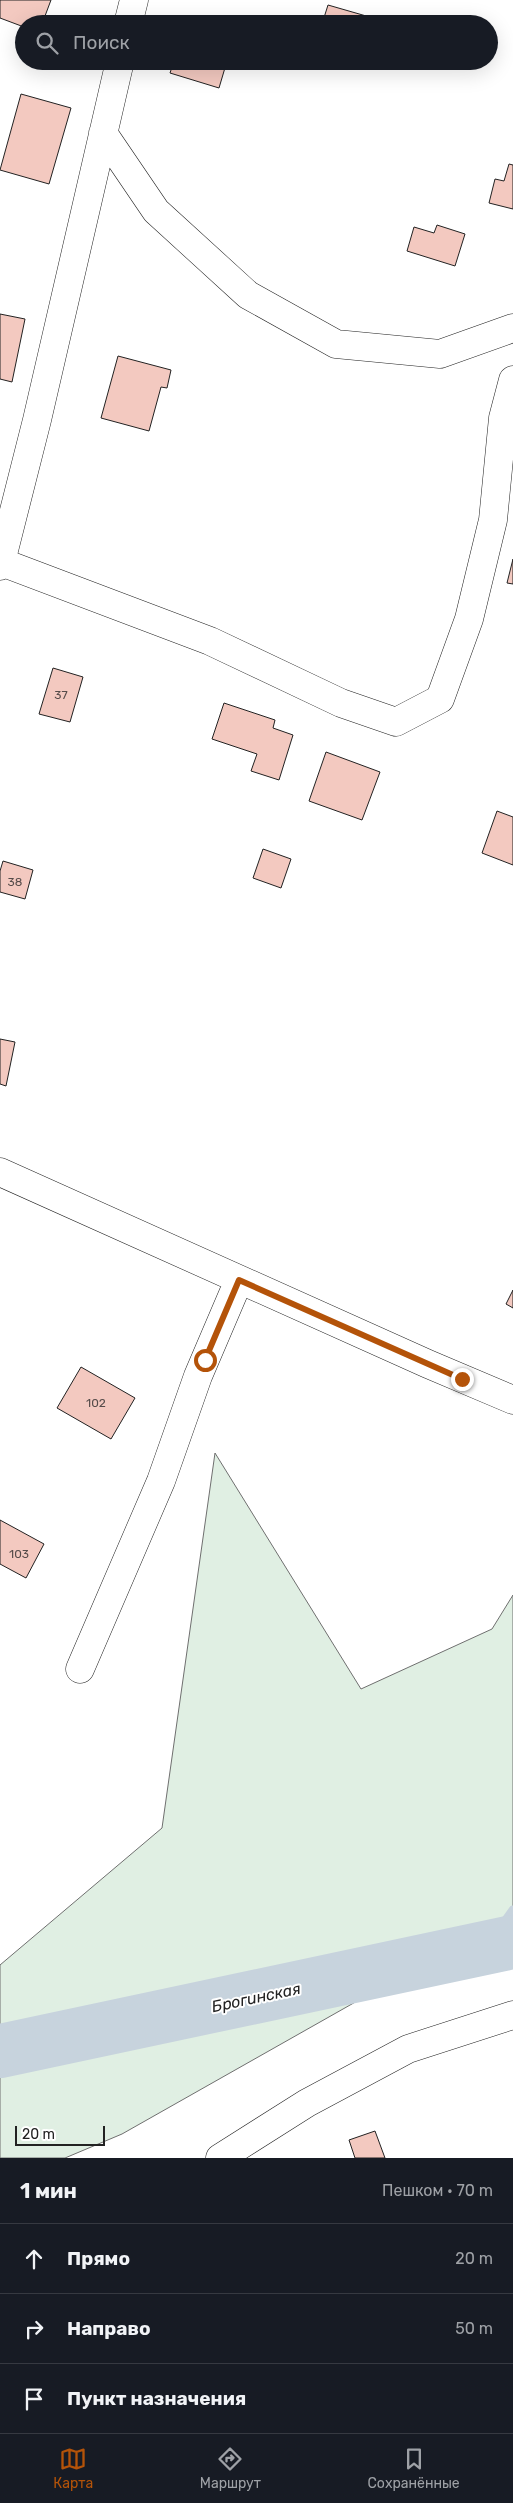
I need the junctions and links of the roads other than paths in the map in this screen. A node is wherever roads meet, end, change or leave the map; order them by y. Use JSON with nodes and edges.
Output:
{"nodes":[{"id":1,"x":134,"y":0,"type":"edge"},
{"id":2,"x":130,"y":15,"type":"edge"},
{"id":3,"x":118,"y":70,"type":"edge"},
{"id":4,"x":103,"y":133,"type":"junction"},
{"id":5,"x":513,"y":328,"type":"edge"},
{"id":6,"x":513,"y":380,"type":"edge"},
{"id":7,"x":0,"y":564,"type":"edge"},
{"id":8,"x":0,"y":1172,"type":"edge"},
{"id":9,"x":239,"y":1280,"type":"junction"},
{"id":10,"x":513,"y":1400,"type":"edge"},
{"id":11,"x":80,"y":1669,"type":"dead end"},
{"id":12,"x":513,"y":2015,"type":"edge"},
{"id":13,"x":220,"y":2158,"type":"edge"}],
"edges":[{"from":1,"to":2,"type":"street"},
{"from":3,"to":4,"type":"street"},
{"from":4,"to":5,"type":"street"},
{"from":4,"to":7,"type":"street"},
{"from":6,"to":7,"type":"street"},
{"from":8,"to":9,"type":"street"},
{"from":9,"to":10,"type":"street"},
{"from":9,"to":11,"type":"street"},
{"from":12,"to":13,"type":"street"}]}
